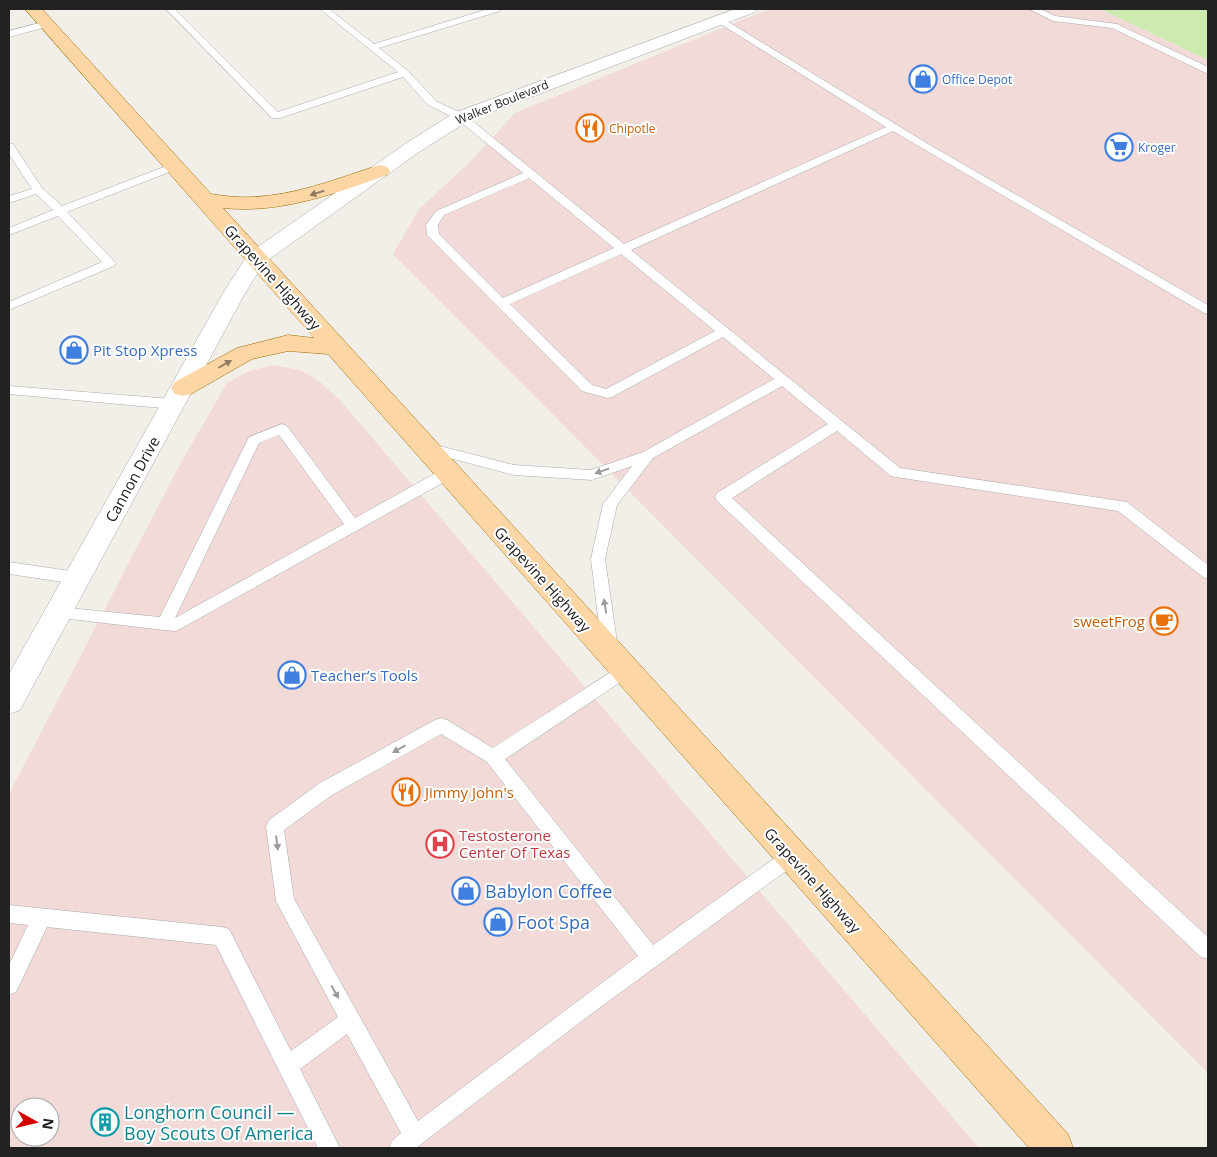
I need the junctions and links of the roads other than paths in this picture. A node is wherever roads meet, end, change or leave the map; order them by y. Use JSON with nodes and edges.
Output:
{"nodes":[{"id":1,"x":33,"y":9,"type":"edge"},
{"id":2,"x":170,"y":9,"type":"edge"},
{"id":3,"x":324,"y":9,"type":"edge"},
{"id":4,"x":496,"y":9,"type":"edge"},
{"id":5,"x":749,"y":9,"type":"edge"},
{"id":6,"x":1033,"y":9,"type":"edge"},
{"id":7,"x":718,"y":20,"type":"junction"},
{"id":8,"x":47,"y":24,"type":"junction"},
{"id":9,"x":9,"y":34,"type":"edge"},
{"id":10,"x":373,"y":47,"type":"junction"},
{"id":11,"x":1208,"y":71,"type":"edge"},
{"id":12,"x":405,"y":73,"type":"junction"},
{"id":13,"x":461,"y":117,"type":"junction"},
{"id":14,"x":894,"y":127,"type":"junction"},
{"id":15,"x":9,"y":146,"type":"edge"},
{"id":16,"x":173,"y":166,"type":"junction"},
{"id":17,"x":380,"y":171,"type":"junction"},
{"id":18,"x":530,"y":174,"type":"junction"},
{"id":19,"x":38,"y":190,"type":"junction"},
{"id":20,"x":9,"y":200,"type":"edge"},
{"id":21,"x":204,"y":200,"type":"junction"},
{"id":22,"x":60,"y":211,"type":"junction"},
{"id":23,"x":9,"y":232,"type":"edge"},
{"id":24,"x":622,"y":249,"type":"junction"},
{"id":25,"x":256,"y":258,"type":"junction"},
{"id":26,"x":502,"y":303,"type":"junction"},
{"id":27,"x":9,"y":306,"type":"edge"},
{"id":28,"x":1208,"y":310,"type":"edge"},
{"id":29,"x":724,"y":331,"type":"junction"},
{"id":30,"x":335,"y":347,"type":"junction"},
{"id":31,"x":783,"y":380,"type":"junction"},
{"id":32,"x":9,"y":390,"type":"edge"},
{"id":33,"x":178,"y":396,"type":"junction"},
{"id":34,"x":838,"y":424,"type":"junction"},
{"id":35,"x":425,"y":447,"type":"junction"},
{"id":36,"x":648,"y":455,"type":"junction"},
{"id":37,"x":448,"y":473,"type":"junction"},
{"id":38,"x":353,"y":526,"type":"junction"},
{"id":39,"x":1205,"y":566,"type":"edge"},
{"id":40,"x":9,"y":568,"type":"edge"},
{"id":41,"x":77,"y":578,"type":"junction"},
{"id":42,"x":58,"y":613,"type":"junction"},
{"id":43,"x":164,"y":624,"type":"junction"},
{"id":44,"x":618,"y":662,"type":"junction"},
{"id":45,"x":9,"y":701,"type":"edge"},
{"id":46,"x":493,"y":757,"type":"junction"},
{"id":47,"x":792,"y":856,"type":"junction"},
{"id":48,"x":9,"y":914,"type":"edge"},
{"id":49,"x":42,"y":917,"type":"junction"},
{"id":50,"x":1208,"y":950,"type":"edge"},
{"id":51,"x":652,"y":960,"type":"junction"},
{"id":52,"x":9,"y":985,"type":"edge"},
{"id":53,"x":350,"y":1020,"type":"junction"},
{"id":54,"x":288,"y":1066,"type":"junction"},
{"id":55,"x":407,"y":1142,"type":"edge"},
{"id":56,"x":329,"y":1148,"type":"edge"},
{"id":57,"x":1054,"y":1148,"type":"edge"}],
"edges":[{"from":1,"to":8,"type":"main road","name":"Grapevine Highway"},
{"from":2,"to":12,"type":"lane"},
{"from":3,"to":10,"type":"lane"},
{"from":4,"to":10,"type":"lane"},
{"from":5,"to":7,"type":"street","name":"Walker Boulevard"},
{"from":6,"to":11,"type":"lane"},
{"from":7,"to":13,"type":"street","name":"Walker Boulevard"},
{"from":7,"to":14,"type":"lane"},
{"from":8,"to":9,"type":"lane"},
{"from":8,"to":16,"type":"main road","name":"Grapevine Highway"},
{"from":10,"to":12,"type":"lane"},
{"from":12,"to":13,"type":"lane"},
{"from":13,"to":17,"type":"street","name":"Walker Boulevard"},
{"from":13,"to":18,"type":"lane"},
{"from":14,"to":24,"type":"lane"},
{"from":14,"to":28,"type":"lane"},
{"from":15,"to":19,"type":"lane"},
{"from":16,"to":21,"type":"main road","name":"Grapevine Highway"},
{"from":16,"to":22,"type":"lane"},
{"from":17,"to":21,"type":"main road","one_way":true},
{"from":17,"to":25,"type":"street","name":"Walker Boulevard"},
{"from":18,"to":24,"type":"lane"},
{"from":18,"to":26,"type":"lane"},
{"from":19,"to":20,"type":"lane"},
{"from":19,"to":22,"type":"lane"},
{"from":21,"to":25,"type":"main road","name":"Grapevine Highway"},
{"from":22,"to":23,"type":"lane"},
{"from":22,"to":27,"type":"lane"},
{"from":24,"to":26,"type":"lane"},
{"from":24,"to":29,"type":"lane"},
{"from":25,"to":30,"type":"main road","name":"Grapevine Highway"},
{"from":25,"to":33,"type":"street","name":"Cannon Drive"},
{"from":26,"to":29,"type":"lane"},
{"from":29,"to":31,"type":"lane"},
{"from":33,"to":30,"type":"main road","one_way":true},
{"from":30,"to":35,"type":"main road","name":"Grapevine Highway"},
{"from":31,"to":34,"type":"lane"},
{"from":31,"to":36,"type":"lane"},
{"from":32,"to":33,"type":"lane"},
{"from":33,"to":41,"type":"street","name":"Cannon Drive"},
{"from":34,"to":39,"type":"lane"},
{"from":34,"to":50,"type":"lane"},
{"from":36,"to":35,"type":"lane","one_way":true},
{"from":35,"to":37,"type":"main road","name":"Grapevine Highway"},
{"from":44,"to":36,"type":"lane","one_way":true},
{"from":37,"to":38,"type":"lane"},
{"from":37,"to":44,"type":"main road","name":"Grapevine Highway"},
{"from":38,"to":43,"type":"lane"},
{"from":38,"to":43,"type":"lane"},
{"from":40,"to":41,"type":"lane"},
{"from":41,"to":42,"type":"street","name":"Cannon Drive"},
{"from":42,"to":43,"type":"lane"},
{"from":42,"to":45,"type":"street","name":"Cannon Drive"},
{"from":44,"to":46,"type":"lane"},
{"from":44,"to":47,"type":"main road","name":"Grapevine Highway"},
{"from":46,"to":51,"type":"lane"},
{"from":46,"to":53,"type":"lane","one_way":true},
{"from":47,"to":51,"type":"lane"},
{"from":47,"to":57,"type":"main road","name":"Grapevine Highway"},
{"from":48,"to":49,"type":"lane"},
{"from":49,"to":52,"type":"lane"},
{"from":49,"to":54,"type":"lane"},
{"from":51,"to":55,"type":"lane"},
{"from":53,"to":54,"type":"lane"},
{"from":53,"to":55,"type":"lane"},
{"from":54,"to":56,"type":"lane"}]}
